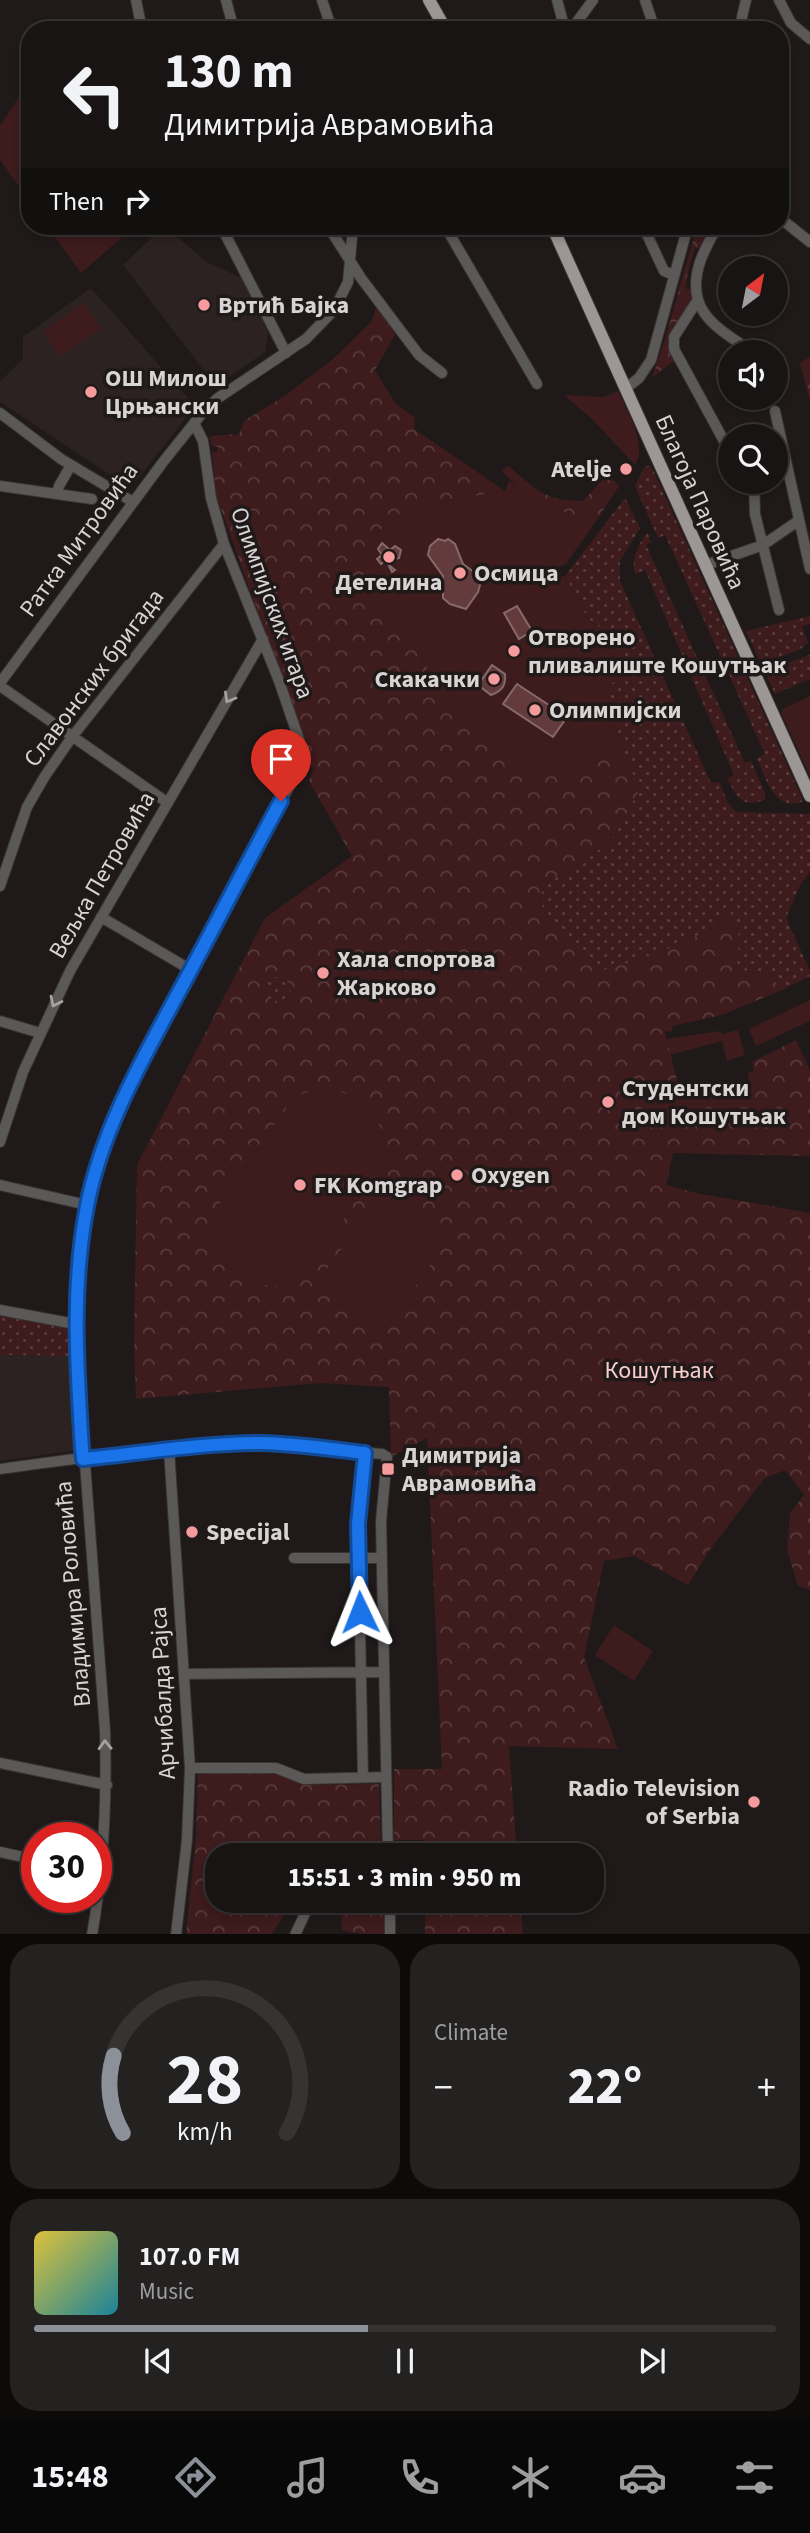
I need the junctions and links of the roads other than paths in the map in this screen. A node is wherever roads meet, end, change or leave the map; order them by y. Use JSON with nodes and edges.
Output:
{"nodes":[{"id":1,"x":136,"y":0,"type":"edge"},
{"id":2,"x":226,"y":0,"type":"edge"},
{"id":3,"x":322,"y":0,"type":"edge"},
{"id":4,"x":429,"y":0,"type":"edge"},
{"id":5,"x":557,"y":0,"type":"edge"},
{"id":6,"x":593,"y":0,"type":"edge"},
{"id":7,"x":645,"y":0,"type":"edge"},
{"id":8,"x":746,"y":0,"type":"edge"},
{"id":9,"x":779,"y":0,"type":"edge"},
{"id":10,"x":140,"y":21,"type":"edge"},
{"id":11,"x":232,"y":21,"type":"edge"},
{"id":12,"x":329,"y":21,"type":"edge"},
{"id":13,"x":441,"y":21,"type":"edge"},
{"id":14,"x":563,"y":21,"type":"edge"},
{"id":15,"x":577,"y":21,"type":"edge"},
{"id":16,"x":652,"y":21,"type":"edge"},
{"id":17,"x":741,"y":21,"type":"edge"},
{"id":18,"x":810,"y":39,"type":"edge"},
{"id":19,"x":789,"y":225,"type":"edge"},
{"id":20,"x":226,"y":235,"type":"edge"},
{"id":21,"x":334,"y":235,"type":"edge"},
{"id":22,"x":353,"y":235,"type":"edge"},
{"id":23,"x":450,"y":235,"type":"edge"},
{"id":24,"x":556,"y":235,"type":"edge"},
{"id":25,"x":647,"y":235,"type":"edge"},
{"id":26,"x":685,"y":235,"type":"edge"},
{"id":27,"x":713,"y":235,"type":"edge"},
{"id":28,"x":810,"y":242,"type":"edge"},
{"id":29,"x":351,"y":263,"type":"junction"},
{"id":30,"x":674,"y":275,"type":"junction"},
{"id":31,"x":697,"y":301,"type":"junction"},
{"id":32,"x":735,"y":340,"type":"edge"},
{"id":33,"x":286,"y":353,"type":"junction"},
{"id":34,"x":442,"y":373,"type":"dead end"},
{"id":35,"x":537,"y":384,"type":"dead end"},
{"id":36,"x":625,"y":388,"type":"junction"},
{"id":37,"x":775,"y":411,"type":"dead end"},
{"id":38,"x":0,"y":413,"type":"edge"},
{"id":39,"x":194,"y":423,"type":"junction"},
{"id":40,"x":718,"y":430,"type":"edge"},
{"id":41,"x":71,"y":465,"type":"junction"},
{"id":42,"x":0,"y":486,"type":"edge"},
{"id":43,"x":57,"y":494,"type":"junction"},
{"id":44,"x":754,"y":494,"type":"edge"},
{"id":45,"x":92,"y":499,"type":"dead end"},
{"id":46,"x":134,"y":502,"type":"junction"},
{"id":47,"x":798,"y":521,"type":"junction"},
{"id":48,"x":224,"y":544,"type":"junction"},
{"id":49,"x":763,"y":545,"type":"junction"},
{"id":50,"x":706,"y":565,"type":"junction"},
{"id":51,"x":810,"y":569,"type":"edge"},
{"id":52,"x":779,"y":610,"type":"dead end"},
{"id":53,"x":263,"y":639,"type":"junction"},
{"id":54,"x":0,"y":685,"type":"edge"},
{"id":55,"x":72,"y":737,"type":"junction"},
{"id":56,"x":305,"y":757,"type":"joint"},
{"id":57,"x":810,"y":796,"type":"edge"},
{"id":58,"x":168,"y":803,"type":"junction"},
{"id":59,"x":0,"y":886,"type":"edge"},
{"id":60,"x":101,"y":917,"type":"junction"},
{"id":61,"x":191,"y":970,"type":"junction"},
{"id":62,"x":0,"y":1021,"type":"edge"},
{"id":63,"x":40,"y":1033,"type":"junction"},
{"id":64,"x":0,"y":1142,"type":"edge"},
{"id":65,"x":0,"y":1185,"type":"edge"},
{"id":66,"x":87,"y":1205,"type":"junction"},
{"id":67,"x":0,"y":1310,"type":"edge"},
{"id":68,"x":75,"y":1324,"type":"junction"},
{"id":69,"x":169,"y":1449,"type":"junction"},
{"id":70,"x":365,"y":1453,"type":"junction"},
{"id":71,"x":83,"y":1459,"type":"junction"},
{"id":72,"x":0,"y":1469,"type":"edge"},
{"id":73,"x":294,"y":1558,"type":"dead end"},
{"id":74,"x":358,"y":1558,"type":"junction"},
{"id":75,"x":381,"y":1558,"type":"junction"},
{"id":76,"x":360,"y":1671,"type":"junction"},
{"id":77,"x":384,"y":1672,"type":"junction"},
{"id":78,"x":184,"y":1674,"type":"junction"},
{"id":79,"x":0,"y":1763,"type":"edge"},
{"id":80,"x":190,"y":1768,"type":"junction"},
{"id":81,"x":363,"y":1777,"type":"junction"},
{"id":82,"x":386,"y":1777,"type":"junction"},
{"id":83,"x":107,"y":1785,"type":"junction"},
{"id":84,"x":104,"y":1822,"type":"edge"},
{"id":85,"x":388,"y":1843,"type":"edge"},
{"id":86,"x":0,"y":1852,"type":"edge"},
{"id":87,"x":21,"y":1857,"type":"edge"},
{"id":88,"x":94,"y":1913,"type":"edge"},
{"id":89,"x":305,"y":1913,"type":"edge"},
{"id":90,"x":390,"y":1913,"type":"edge"},
{"id":91,"x":92,"y":1934,"type":"edge"},
{"id":92,"x":176,"y":1934,"type":"edge"},
{"id":93,"x":295,"y":1934,"type":"edge"},
{"id":94,"x":390,"y":1934,"type":"edge"}],
"edges":[{"from":1,"to":10,"type":"street"},
{"from":2,"to":11,"type":"street"},
{"from":3,"to":12,"type":"street"},
{"from":4,"to":13,"type":"main road"},
{"from":5,"to":14,"type":"street"},
{"from":6,"to":15,"type":"street"},
{"from":7,"to":16,"type":"street"},
{"from":8,"to":17,"type":"street"},
{"from":9,"to":18,"type":"street"},
{"from":19,"to":28,"type":"street"},
{"from":20,"to":33,"type":"street"},
{"from":21,"to":29,"type":"street"},
{"from":22,"to":29,"type":"street","name":"Ратка Митровића"},
{"from":23,"to":35,"type":"street"},
{"from":24,"to":36,"type":"main road","name":"Благоја Паровића"},
{"from":25,"to":30,"type":"street"},
{"from":26,"to":30,"type":"street"},
{"from":27,"to":31,"type":"street"},
{"from":29,"to":33,"type":"street","name":"Ратка Митровића"},
{"from":29,"to":34,"type":"street"},
{"from":30,"to":36,"type":"street"},
{"from":31,"to":32,"type":"street"},
{"from":31,"to":40,"type":"street"},
{"from":33,"to":39,"type":"street","name":"Ратка Митровића"},
{"from":36,"to":50,"type":"main road","name":"Благоја Паровића"},
{"from":37,"to":47,"type":"street"},
{"from":38,"to":41,"type":"street"},
{"from":39,"to":46,"type":"street","name":"Ратка Митровића"},
{"from":39,"to":48,"type":"street","name":"Олимпијских игара"},
{"from":41,"to":43,"type":"street"},
{"from":41,"to":46,"type":"street"},
{"from":42,"to":43,"type":"street"},
{"from":43,"to":45,"type":"street"},
{"from":44,"to":49,"type":"street","name":"Благоја Паровића"},
{"from":46,"to":54,"type":"street","name":"Ратка Митровића"},
{"from":47,"to":49,"type":"street"},
{"from":47,"to":51,"type":"street"},
{"from":48,"to":53,"type":"street","name":"Олимпијских игара"},
{"from":48,"to":55,"type":"street","name":"Славонских бригада"},
{"from":49,"to":50,"type":"street"},
{"from":49,"to":52,"type":"street","name":"Благоја Паровића"},
{"from":50,"to":57,"type":"main road","name":"Благоја Паровића"},
{"from":53,"to":56,"type":"street","name":"Олимпијских игара"},
{"from":53,"to":58,"type":"street","name":"Вељка Петровића","one_way":true},
{"from":54,"to":55,"type":"street"},
{"from":55,"to":58,"type":"street"},
{"from":55,"to":59,"type":"street","name":"Славонских бригада"},
{"from":56,"to":61,"type":"street","name":"Владимира Роловића"},
{"from":58,"to":60,"type":"street","name":"Вељка Петровића"},
{"from":60,"to":61,"type":"street"},
{"from":60,"to":63,"type":"street","name":"Вељка Петровића","one_way":true},
{"from":61,"to":66,"type":"street","name":"Владимира Роловића"},
{"from":62,"to":63,"type":"street"},
{"from":63,"to":64,"type":"street","name":"Вељка Петровића"},
{"from":65,"to":66,"type":"street"},
{"from":66,"to":68,"type":"street","name":"Владимира Роловића"},
{"from":67,"to":68,"type":"street"},
{"from":68,"to":71,"type":"street","name":"Владимира Роловића"},
{"from":69,"to":70,"type":"street"},
{"from":69,"to":71,"type":"street"},
{"from":69,"to":78,"type":"street","name":"Арчибалда Рајса"},
{"from":70,"to":74,"type":"street"},
{"from":70,"to":75,"type":"street"},
{"from":71,"to":72,"type":"street"},
{"from":83,"to":71,"type":"street","name":"Владимира Роловића","one_way":true},
{"from":73,"to":74,"type":"street"},
{"from":74,"to":75,"type":"street"},
{"from":74,"to":76,"type":"street"},
{"from":75,"to":77,"type":"street"},
{"from":76,"to":77,"type":"street"},
{"from":76,"to":78,"type":"street"},
{"from":76,"to":81,"type":"street"},
{"from":77,"to":82,"type":"street"},
{"from":78,"to":80,"type":"street","name":"Арчибалда Рајса"},
{"from":79,"to":83,"type":"street"},
{"from":80,"to":81,"type":"street"},
{"from":80,"to":92,"type":"street","name":"Арчибалда Рајса"},
{"from":81,"to":82,"type":"street"},
{"from":82,"to":85,"type":"street"},
{"from":83,"to":84,"type":"street","name":"Владимира Роловића"},
{"from":86,"to":87,"type":"street"},
{"from":88,"to":91,"type":"street","name":"Владимира Роловића"},
{"from":89,"to":93,"type":"street"},
{"from":90,"to":94,"type":"street"}]}
